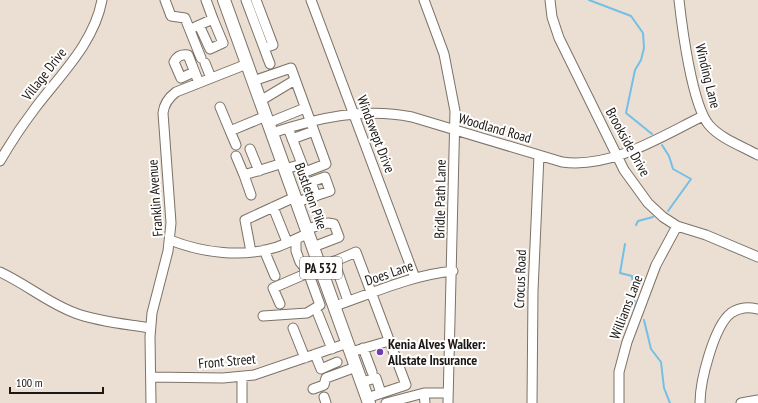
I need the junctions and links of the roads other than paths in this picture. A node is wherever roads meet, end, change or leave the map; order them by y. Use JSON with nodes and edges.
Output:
{"nodes":[{"id":1,"x":102,"y":0,"type":"edge"},
{"id":2,"x":165,"y":0,"type":"edge"},
{"id":3,"x":206,"y":0,"type":"edge"},
{"id":4,"x":224,"y":0,"type":"edge"},
{"id":5,"x":246,"y":0,"type":"edge"},
{"id":6,"x":256,"y":0,"type":"edge"},
{"id":7,"x":311,"y":0,"type":"edge"},
{"id":8,"x":424,"y":0,"type":"edge"},
{"id":9,"x":550,"y":0,"type":"edge"},
{"id":10,"x":680,"y":0,"type":"edge"},
{"id":11,"x":213,"y":19,"type":"junction"},
{"id":12,"x":199,"y":25,"type":"junction"},
{"id":13,"x":190,"y":29,"type":"junction"},
{"id":14,"x":273,"y":45,"type":"junction"},
{"id":15,"x":247,"y":64,"type":"junction"},
{"id":16,"x":270,"y":64,"type":"dead end"},
{"id":17,"x":194,"y":72,"type":"junction"},
{"id":18,"x":181,"y":78,"type":"junction"},
{"id":19,"x":211,"y":78,"type":"junction"},
{"id":20,"x":295,"y":80,"type":"junction"},
{"id":21,"x":253,"y":81,"type":"junction"},
{"id":22,"x":199,"y":83,"type":"junction"},
{"id":23,"x":185,"y":88,"type":"junction"},
{"id":24,"x":260,"y":101,"type":"junction"},
{"id":25,"x":220,"y":107,"type":"dead end"},
{"id":26,"x":305,"y":108,"type":"junction"},
{"id":27,"x":353,"y":114,"type":"junction"},
{"id":28,"x":703,"y":116,"type":"junction"},
{"id":29,"x":310,"y":121,"type":"junction"},
{"id":30,"x":269,"y":124,"type":"junction"},
{"id":31,"x":288,"y":128,"type":"junction"},
{"id":32,"x":230,"y":130,"type":"junction"},
{"id":33,"x":314,"y":131,"type":"junction"},
{"id":34,"x":455,"y":131,"type":"junction"},
{"id":35,"x":292,"y":139,"type":"junction"},
{"id":36,"x":236,"y":145,"type":"dead end"},
{"id":37,"x":250,"y":149,"type":"dead end"},
{"id":38,"x":539,"y":155,"type":"junction"},
{"id":39,"x":617,"y":155,"type":"junction"},
{"id":40,"x":758,"y":155,"type":"edge"},
{"id":41,"x":236,"y":156,"type":"dead end"},
{"id":42,"x":0,"y":161,"type":"edge"},
{"id":43,"x":302,"y":164,"type":"junction"},
{"id":44,"x":284,"y":166,"type":"junction"},
{"id":45,"x":258,"y":171,"type":"junction"},
{"id":46,"x":244,"y":175,"type":"junction"},
{"id":47,"x":251,"y":195,"type":"dead end"},
{"id":48,"x":316,"y":196,"type":"dead end"},
{"id":49,"x":296,"y":200,"type":"junction"},
{"id":50,"x":273,"y":207,"type":"junction"},
{"id":51,"x":677,"y":226,"type":"junction"},
{"id":52,"x":308,"y":231,"type":"junction"},
{"id":53,"x":296,"y":239,"type":"junction"},
{"id":54,"x":170,"y":240,"type":"junction"},
{"id":55,"x":287,"y":242,"type":"junction"},
{"id":56,"x":313,"y":247,"type":"junction"},
{"id":57,"x":264,"y":250,"type":"junction"},
{"id":58,"x":251,"y":252,"type":"junction"},
{"id":59,"x":758,"y":258,"type":"edge"},
{"id":60,"x":334,"y":261,"type":"junction"},
{"id":61,"x":320,"y":266,"type":"junction"},
{"id":62,"x":453,"y":271,"type":"junction"},
{"id":63,"x":0,"y":272,"type":"edge"},
{"id":64,"x":308,"y":272,"type":"junction"},
{"id":65,"x":275,"y":276,"type":"dead end"},
{"id":66,"x":415,"y":278,"type":"junction"},
{"id":67,"x":329,"y":292,"type":"junction"},
{"id":68,"x":371,"y":294,"type":"junction"},
{"id":69,"x":316,"y":296,"type":"junction"},
{"id":70,"x":348,"y":301,"type":"junction"},
{"id":71,"x":280,"y":304,"type":"dead end"},
{"id":72,"x":335,"y":306,"type":"junction"},
{"id":73,"x":758,"y":309,"type":"edge"},
{"id":74,"x":318,"y":314,"type":"dead end"},
{"id":75,"x":263,"y":316,"type":"dead end"},
{"id":76,"x":341,"y":324,"type":"junction"},
{"id":77,"x":150,"y":328,"type":"junction"},
{"id":78,"x":293,"y":328,"type":"dead end"},
{"id":79,"x":325,"y":330,"type":"junction"},
{"id":80,"x":389,"y":340,"type":"junction"},
{"id":81,"x":350,"y":347,"type":"junction"},
{"id":82,"x":332,"y":348,"type":"junction"},
{"id":83,"x":363,"y":348,"type":"junction"},
{"id":84,"x":315,"y":354,"type":"junction"},
{"id":85,"x":305,"y":358,"type":"junction"},
{"id":86,"x":337,"y":362,"type":"dead end"},
{"id":87,"x":356,"y":367,"type":"junction"},
{"id":88,"x":374,"y":375,"type":"junction"},
{"id":89,"x":151,"y":377,"type":"junction"},
{"id":90,"x":242,"y":377,"type":"junction"},
{"id":91,"x":362,"y":382,"type":"junction"},
{"id":92,"x":313,"y":389,"type":"dead end"},
{"id":93,"x":381,"y":393,"type":"junction"},
{"id":94,"x":424,"y":393,"type":"junction"},
{"id":95,"x":448,"y":393,"type":"junction"},
{"id":96,"x":368,"y":400,"type":"edge"},
{"id":97,"x":408,"y":400,"type":"edge"},
{"id":98,"x":758,"y":400,"type":"edge"},
{"id":99,"x":151,"y":403,"type":"edge"},
{"id":100,"x":242,"y":403,"type":"edge"},
{"id":101,"x":386,"y":403,"type":"edge"},
{"id":102,"x":425,"y":403,"type":"edge"},
{"id":103,"x":448,"y":403,"type":"edge"},
{"id":104,"x":532,"y":403,"type":"edge"},
{"id":105,"x":619,"y":403,"type":"edge"},
{"id":106,"x":700,"y":403,"type":"edge"},
{"id":107,"x":740,"y":403,"type":"edge"}],
"edges":[{"from":1,"to":42,"type":"street","name":"Village Drive"},
{"from":2,"to":13,"type":"street"},
{"from":3,"to":11,"type":"street"},
{"from":4,"to":15,"type":"main road","name":"Bustleton Pike","number":"PA 532"},
{"from":5,"to":14,"type":"street"},
{"from":6,"to":14,"type":"street"},
{"from":7,"to":27,"type":"street","name":"Windswept Drive"},
{"from":8,"to":34,"type":"street","name":"Bridle Path Lane"},
{"from":9,"to":39,"type":"street","name":"Brookside Drive"},
{"from":10,"to":28,"type":"street","name":"Winding Lane"},
{"from":11,"to":12,"type":"street"},
{"from":11,"to":12,"type":"street"},
{"from":12,"to":13,"type":"street"},
{"from":13,"to":19,"type":"street"},
{"from":14,"to":16,"type":"street"},
{"from":15,"to":19,"type":"street","name":"Franklin Avenue"},
{"from":15,"to":21,"type":"main road","name":"Bustleton Pike","number":"PA 532"},
{"from":17,"to":18,"type":"street"},
{"from":17,"to":18,"type":"street"},
{"from":17,"to":22,"type":"street"},
{"from":18,"to":23,"type":"street"},
{"from":19,"to":22,"type":"street","name":"Franklin Avenue"},
{"from":20,"to":21,"type":"street"},
{"from":20,"to":24,"type":"street"},
{"from":20,"to":26,"type":"street"},
{"from":21,"to":24,"type":"main road","name":"Bustleton Pike","number":"PA 532"},
{"from":22,"to":23,"type":"street","name":"Franklin Avenue"},
{"from":23,"to":54,"type":"street","name":"Franklin Avenue"},
{"from":24,"to":30,"type":"main road","name":"Bustleton Pike","number":"PA 532"},
{"from":25,"to":32,"type":"street"},
{"from":26,"to":29,"type":"street"},
{"from":26,"to":30,"type":"street"},
{"from":27,"to":29,"type":"street","name":"Woodland Road"},
{"from":27,"to":34,"type":"street","name":"Woodland Road"},
{"from":27,"to":66,"type":"street","name":"Windswept Drive"},
{"from":28,"to":39,"type":"street","name":"Woodland Road"},
{"from":28,"to":40,"type":"street","name":"Winding Lane"},
{"from":29,"to":31,"type":"street","name":"Woodland Road"},
{"from":29,"to":33,"type":"street"},
{"from":30,"to":31,"type":"street","name":"Woodland Road"},
{"from":30,"to":32,"type":"street"},
{"from":30,"to":44,"type":"main road","name":"Bustleton Pike","number":"PA 532"},
{"from":31,"to":35,"type":"street"},
{"from":32,"to":36,"type":"street"},
{"from":33,"to":35,"type":"street"},
{"from":33,"to":43,"type":"street"},
{"from":34,"to":38,"type":"street","name":"Woodland Road"},
{"from":34,"to":62,"type":"street","name":"Bridle Path Lane"},
{"from":35,"to":43,"type":"street"},
{"from":37,"to":45,"type":"street"},
{"from":38,"to":39,"type":"street","name":"Woodland Road"},
{"from":38,"to":104,"type":"street","name":"Crocus Road"},
{"from":39,"to":51,"type":"street","name":"Brookside Drive"},
{"from":41,"to":46,"type":"street"},
{"from":43,"to":44,"type":"street"},
{"from":44,"to":45,"type":"street"},
{"from":44,"to":49,"type":"main road","name":"Bustleton Pike","number":"PA 532"},
{"from":45,"to":46,"type":"street"},
{"from":46,"to":47,"type":"street"},
{"from":48,"to":49,"type":"street"},
{"from":49,"to":50,"type":"street"},
{"from":49,"to":52,"type":"main road","name":"Bustleton Pike","number":"PA 532"},
{"from":50,"to":55,"type":"street"},
{"from":50,"to":58,"type":"street"},
{"from":51,"to":59,"type":"street","name":"Brookside Drive"},
{"from":51,"to":105,"type":"street","name":"Williams Lane"},
{"from":52,"to":53,"type":"street","name":"Franklin Avenue"},
{"from":52,"to":56,"type":"main road","name":"Bustleton Pike","number":"PA 532"},
{"from":52,"to":56,"type":"street","name":"Franklin Avenue"},
{"from":53,"to":55,"type":"street","name":"Franklin Avenue"},
{"from":53,"to":64,"type":"street"},
{"from":54,"to":58,"type":"street","name":"Franklin Avenue"},
{"from":54,"to":77,"type":"street"},
{"from":55,"to":57,"type":"street","name":"Franklin Avenue"},
{"from":56,"to":61,"type":"main road","name":"Bustleton Pike","number":"PA 532"},
{"from":57,"to":58,"type":"street","name":"Franklin Avenue"},
{"from":57,"to":65,"type":"street"},
{"from":60,"to":61,"type":"street"},
{"from":60,"to":68,"type":"street"},
{"from":60,"to":70,"type":"street"},
{"from":61,"to":64,"type":"street"},
{"from":61,"to":67,"type":"main road","name":"Bustleton Pike","number":"PA 532"},
{"from":62,"to":66,"type":"street","name":"Does Lane"},
{"from":62,"to":95,"type":"street","name":"Bridle Path Lane"},
{"from":63,"to":77,"type":"street"},
{"from":64,"to":69,"type":"street"},
{"from":64,"to":71,"type":"street"},
{"from":66,"to":68,"type":"street","name":"Does Lane"},
{"from":67,"to":69,"type":"street"},
{"from":67,"to":72,"type":"main road","name":"Bustleton Pike","number":"PA 532"},
{"from":68,"to":70,"type":"street","name":"Does Lane"},
{"from":68,"to":80,"type":"street"},
{"from":69,"to":75,"type":"street"},
{"from":70,"to":72,"type":"street","name":"Does Lane"},
{"from":72,"to":76,"type":"main road","name":"Bustleton Pike","number":"PA 532"},
{"from":73,"to":106,"type":"street"},
{"from":74,"to":79,"type":"street"},
{"from":76,"to":79,"type":"street"},
{"from":76,"to":81,"type":"main road","name":"Bustleton Pike","number":"PA 532"},
{"from":77,"to":89,"type":"street"},
{"from":78,"to":85,"type":"street"},
{"from":79,"to":82,"type":"street"},
{"from":80,"to":83,"type":"street","name":"Front Street"},
{"from":80,"to":93,"type":"street"},
{"from":81,"to":82,"type":"street","name":"Front Street"},
{"from":81,"to":83,"type":"street","name":"Front Street"},
{"from":81,"to":87,"type":"main road","name":"Bustleton Pike","number":"PA 532"},
{"from":82,"to":84,"type":"street","name":"Front Street"},
{"from":83,"to":88,"type":"street"},
{"from":84,"to":85,"type":"street","name":"Front Street"},
{"from":84,"to":86,"type":"street"},
{"from":85,"to":90,"type":"street","name":"Front Street"},
{"from":87,"to":91,"type":"main road","name":"Bustleton Pike","number":"PA 532"},
{"from":87,"to":92,"type":"street"},
{"from":88,"to":91,"type":"street"},
{"from":88,"to":93,"type":"street"},
{"from":89,"to":90,"type":"street","name":"Front Street"},
{"from":89,"to":99,"type":"street"},
{"from":90,"to":100,"type":"street"},
{"from":91,"to":96,"type":"main road","name":"Bustleton Pike","number":"PA 532"},
{"from":93,"to":96,"type":"street"},
{"from":94,"to":95,"type":"street"},
{"from":94,"to":97,"type":"street"},
{"from":94,"to":102,"type":"street"},
{"from":95,"to":103,"type":"street","name":"Bridle Path Lane"},
{"from":97,"to":101,"type":"street"},
{"from":98,"to":107,"type":"street"}]}
